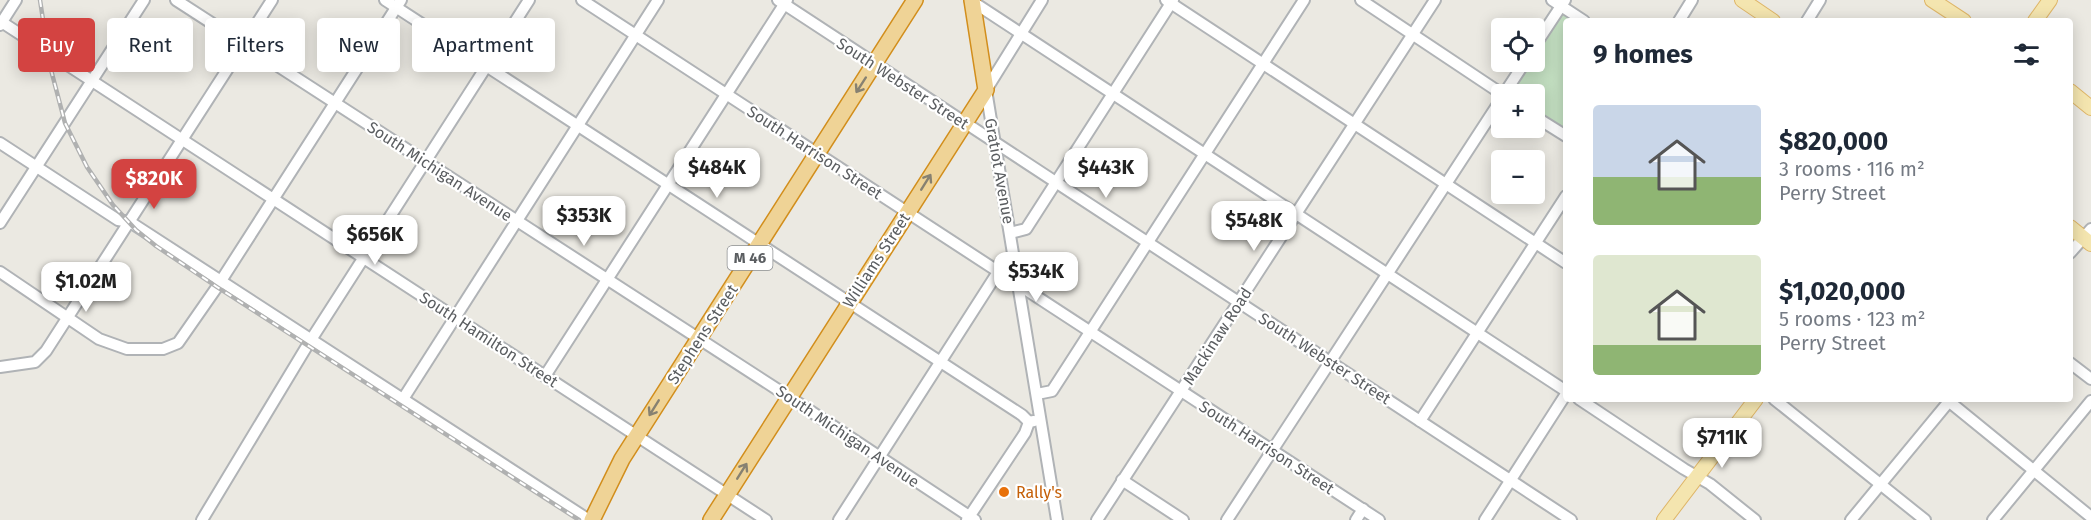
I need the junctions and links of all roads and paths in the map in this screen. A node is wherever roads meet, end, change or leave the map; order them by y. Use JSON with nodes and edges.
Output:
{"nodes":[{"id":1,"x":16,"y":0,"type":"edge"},
{"id":2,"x":144,"y":0,"type":"edge"},
{"id":3,"x":176,"y":0,"type":"edge"},
{"id":4,"x":272,"y":0,"type":"edge"},
{"id":5,"x":385,"y":0,"type":"edge"},
{"id":6,"x":529,"y":0,"type":"edge"},
{"id":7,"x":582,"y":0,"type":"edge"},
{"id":8,"x":658,"y":0,"type":"edge"},
{"id":9,"x":915,"y":0,"type":"edge"},
{"id":10,"x":971,"y":0,"type":"edge"},
{"id":11,"x":1042,"y":0,"type":"edge"},
{"id":12,"x":1304,"y":0,"type":"edge"},
{"id":13,"x":1361,"y":0,"type":"edge"},
{"id":14,"x":1435,"y":0,"type":"edge"},
{"id":15,"x":1692,"y":0,"type":"edge"},
{"id":16,"x":1742,"y":0,"type":"edge"},
{"id":17,"x":1821,"y":0,"type":"edge"},
{"id":18,"x":1932,"y":0,"type":"edge"},
{"id":19,"x":2050,"y":0,"type":"edge"},
{"id":20,"x":783,"y":1,"type":"edge"},
{"id":21,"x":1170,"y":1,"type":"edge"},
{"id":22,"x":1560,"y":2,"type":"edge"},
{"id":23,"x":399,"y":4,"type":"edge"},
{"id":24,"x":205,"y":18,"type":"edge"},
{"id":25,"x":260,"y":18,"type":"edge"},
{"id":26,"x":419,"y":18,"type":"edge"},
{"id":27,"x":517,"y":18,"type":"edge"},
{"id":28,"x":1580,"y":18,"type":"edge"},
{"id":29,"x":1681,"y":18,"type":"edge"},
{"id":30,"x":1769,"y":18,"type":"edge"},
{"id":31,"x":1809,"y":18,"type":"edge"},
{"id":32,"x":1959,"y":18,"type":"edge"},
{"id":33,"x":2037,"y":18,"type":"edge"},
{"id":34,"x":1,"y":23,"type":"edge"},
{"id":35,"x":1545,"y":28,"type":"edge"},
{"id":36,"x":1022,"y":32,"type":"junction"},
{"id":37,"x":1413,"y":34,"type":"junction"},
{"id":38,"x":636,"y":35,"type":"junction"},
{"id":39,"x":874,"y":64,"type":"junction"},
{"id":40,"x":1263,"y":64,"type":"junction"},
{"id":41,"x":226,"y":72,"type":"edge"},
{"id":42,"x":288,"y":72,"type":"edge"},
{"id":43,"x":482,"y":72,"type":"edge"},
{"id":44,"x":495,"y":72,"type":"edge"},
{"id":45,"x":92,"y":81,"type":"junction"},
{"id":46,"x":1491,"y":88,"type":"edge"},
{"id":47,"x":986,"y":90,"type":"junction"},
{"id":48,"x":1113,"y":93,"type":"junction"},
{"id":49,"x":2073,"y":93,"type":"edge"},
{"id":50,"x":726,"y":94,"type":"junction"},
{"id":51,"x":335,"y":103,"type":"junction"},
{"id":52,"x":2091,"y":108,"type":"edge"},
{"id":53,"x":1491,"y":113,"type":"edge"},
{"id":54,"x":964,"y":123,"type":"junction"},
{"id":55,"x":1545,"y":123,"type":"edge"},
{"id":56,"x":1355,"y":124,"type":"junction"},
{"id":57,"x":578,"y":126,"type":"junction"},
{"id":58,"x":1563,"y":134,"type":"edge"},
{"id":59,"x":183,"y":140,"type":"junction"},
{"id":60,"x":995,"y":142,"type":"junction"},
{"id":61,"x":0,"y":143,"type":"edge"},
{"id":62,"x":816,"y":154,"type":"junction"},
{"id":63,"x":1206,"y":154,"type":"junction"},
{"id":64,"x":425,"y":162,"type":"junction"},
{"id":65,"x":37,"y":167,"type":"junction"},
{"id":66,"x":1055,"y":183,"type":"junction"},
{"id":67,"x":668,"y":184,"type":"junction"},
{"id":68,"x":1445,"y":184,"type":"junction"},
{"id":69,"x":274,"y":198,"type":"junction"},
{"id":70,"x":1563,"y":201,"type":"edge"},
{"id":71,"x":907,"y":213,"type":"junction"},
{"id":72,"x":1297,"y":213,"type":"junction"},
{"id":73,"x":517,"y":221,"type":"junction"},
{"id":74,"x":130,"y":222,"type":"junction"},
{"id":75,"x":0,"y":223,"type":"edge"},
{"id":76,"x":2073,"y":229,"type":"edge"},
{"id":77,"x":1010,"y":233,"type":"junction"},
{"id":78,"x":2089,"y":237,"type":"edge"},
{"id":79,"x":1148,"y":242,"type":"junction"},
{"id":80,"x":1535,"y":243,"type":"junction"},
{"id":81,"x":759,"y":244,"type":"junction"},
{"id":82,"x":2073,"y":250,"type":"edge"},
{"id":83,"x":364,"y":257,"type":"junction"},
{"id":84,"x":1563,"y":261,"type":"edge"},
{"id":85,"x":0,"y":272,"type":"edge"},
{"id":86,"x":998,"y":272,"type":"junction"},
{"id":87,"x":1388,"y":273,"type":"junction"},
{"id":88,"x":607,"y":280,"type":"junction"},
{"id":89,"x":221,"y":281,"type":"junction"},
{"id":90,"x":1019,"y":285,"type":"junction"},
{"id":91,"x":1239,"y":302,"type":"junction"},
{"id":92,"x":849,"y":303,"type":"junction"},
{"id":93,"x":68,"y":317,"type":"junction"},
{"id":94,"x":454,"y":317,"type":"junction"},
{"id":95,"x":1090,"y":332,"type":"junction"},
{"id":96,"x":1477,"y":333,"type":"junction"},
{"id":97,"x":698,"y":339,"type":"junction"},
{"id":98,"x":311,"y":340,"type":"junction"},
{"id":99,"x":1330,"y":362,"type":"junction"},
{"id":100,"x":941,"y":363,"type":"junction"},
{"id":101,"x":2073,"y":365,"type":"edge"},
{"id":102,"x":0,"y":367,"type":"edge"},
{"id":103,"x":545,"y":376,"type":"junction"},
{"id":104,"x":2091,"y":379,"type":"edge"},
{"id":105,"x":1563,"y":390,"type":"edge"},
{"id":106,"x":1181,"y":392,"type":"junction"},
{"id":107,"x":1037,"y":394,"type":"junction"},
{"id":108,"x":789,"y":397,"type":"junction"},
{"id":109,"x":1563,"y":397,"type":"edge"},
{"id":110,"x":403,"y":399,"type":"junction"},
{"id":111,"x":2091,"y":401,"type":"edge"},
{"id":112,"x":1584,"y":402,"type":"edge"},
{"id":113,"x":1754,"y":402,"type":"edge"},
{"id":114,"x":1778,"y":402,"type":"edge"},
{"id":115,"x":1947,"y":402,"type":"edge"},
{"id":116,"x":1951,"y":402,"type":"edge"},
{"id":117,"x":1041,"y":420,"type":"junction"},
{"id":118,"x":1420,"y":421,"type":"junction"},
{"id":119,"x":1029,"y":422,"type":"junction"},
{"id":120,"x":637,"y":436,"type":"junction"},
{"id":121,"x":1274,"y":451,"type":"junction"},
{"id":122,"x":880,"y":458,"type":"junction"},
{"id":123,"x":2034,"y":471,"type":"junction"},
{"id":124,"x":1696,"y":477,"type":"junction"},
{"id":125,"x":1122,"y":480,"type":"junction"},
{"id":126,"x":1510,"y":481,"type":"junction"},
{"id":127,"x":1881,"y":484,"type":"junction"},
{"id":128,"x":727,"y":495,"type":"junction"},
{"id":129,"x":1363,"y":509,"type":"junction"},
{"id":130,"x":2091,"y":517,"type":"edge"},
{"id":131,"x":970,"y":519,"type":"edge"},
{"id":132,"x":202,"y":520,"type":"edge"},
{"id":133,"x":590,"y":520,"type":"edge"},
{"id":134,"x":711,"y":520,"type":"edge"},
{"id":135,"x":766,"y":520,"type":"edge"},
{"id":136,"x":839,"y":520,"type":"edge"},
{"id":137,"x":1056,"y":520,"type":"edge"},
{"id":138,"x":1097,"y":520,"type":"edge"},
{"id":139,"x":1184,"y":520,"type":"edge"},
{"id":140,"x":1227,"y":520,"type":"edge"},
{"id":141,"x":1356,"y":520,"type":"edge"},
{"id":142,"x":1379,"y":520,"type":"edge"},
{"id":143,"x":1485,"y":520,"type":"edge"},
{"id":144,"x":1570,"y":520,"type":"edge"},
{"id":145,"x":1665,"y":520,"type":"edge"},
{"id":146,"x":1755,"y":520,"type":"edge"},
{"id":147,"x":1851,"y":520,"type":"edge"},
{"id":148,"x":1925,"y":520,"type":"edge"},
{"id":149,"x":1993,"y":520,"type":"edge"}],
"edges":[{"from":1,"to":34,"type":"street"},
{"from":2,"to":45,"type":"street"},
{"from":3,"to":24,"type":"street","name":"South Michigan Avenue"},
{"from":4,"to":25,"type":"street"},
{"from":5,"to":23,"type":"street"},
{"from":6,"to":27,"type":"street"},
{"from":7,"to":38,"type":"street","name":"South Harrison Street"},
{"from":8,"to":38,"type":"street"},
{"from":9,"to":39,"type":"highway","name":"Stephens Street","number":"M 46"},
{"from":10,"to":36,"type":"street"},
{"from":10,"to":47,"type":"highway","name":"Gratiot Avenue"},
{"from":11,"to":36,"type":"street","name":"Williams Street"},
{"from":12,"to":40,"type":"street"},
{"from":13,"to":37,"type":"street"},
{"from":14,"to":37,"type":"street","name":"Mackinaw Road"},
{"from":15,"to":29,"type":"street"},
{"from":16,"to":30,"type":"main road"},
{"from":17,"to":31,"type":"street"},
{"from":18,"to":32,"type":"main road"},
{"from":19,"to":33,"type":"main road"},
{"from":20,"to":39,"type":"street","name":"South Webster Street"},
{"from":20,"to":50,"type":"street"},
{"from":21,"to":40,"type":"street"},
{"from":21,"to":48,"type":"street"},
{"from":22,"to":28,"type":"street"},
{"from":22,"to":35,"type":"street"},
{"from":23,"to":26,"type":"street"},
{"from":23,"to":51,"type":"street"},
{"from":34,"to":45,"type":"street","name":"South Hamilton Street"},
{"from":36,"to":47,"type":"street","name":"Williams Street"},
{"from":36,"to":48,"type":"street"},
{"from":37,"to":46,"type":"street"},
{"from":37,"to":56,"type":"street","name":"Mackinaw Road"},
{"from":38,"to":50,"type":"street","name":"South Harrison Street"},
{"from":38,"to":57,"type":"street"},
{"from":39,"to":54,"type":"street","name":"South Webster Street"},
{"from":39,"to":62,"type":"highway","name":"Stephens Street","number":"M 46","one_way":true},
{"from":40,"to":56,"type":"street"},
{"from":40,"to":63,"type":"street"},
{"from":41,"to":59,"type":"street"},
{"from":42,"to":51,"type":"street","name":"South Michigan Avenue"},
{"from":43,"to":64,"type":"street"},
{"from":44,"to":57,"type":"street"},
{"from":45,"to":59,"type":"street","name":"South Hamilton Street"},
{"from":45,"to":65,"type":"street"},
{"from":47,"to":54,"type":"highway","name":"Williams Street"},
{"from":47,"to":60,"type":"street","name":"Gratiot Avenue"},
{"from":48,"to":63,"type":"street"},
{"from":48,"to":66,"type":"street"},
{"from":49,"to":52,"type":"main road"},
{"from":50,"to":62,"type":"street","name":"South Harrison Street"},
{"from":50,"to":67,"type":"street"},
{"from":51,"to":64,"type":"street","name":"South Michigan Avenue"},
{"from":51,"to":69,"type":"street"},
{"from":53,"to":68,"type":"street"},
{"from":54,"to":60,"type":"street","name":"South Webster Street"},
{"from":71,"to":54,"type":"highway","name":"Williams Street","one_way":true},
{"from":55,"to":58,"type":"street"},
{"from":56,"to":68,"type":"street"},
{"from":56,"to":72,"type":"street","name":"Mackinaw Road"},
{"from":57,"to":67,"type":"street"},
{"from":57,"to":73,"type":"street"},
{"from":59,"to":69,"type":"street","name":"South Hamilton Street"},
{"from":59,"to":74,"type":"street"},
{"from":60,"to":66,"type":"street","name":"South Webster Street"},
{"from":60,"to":77,"type":"street","name":"Gratiot Avenue"},
{"from":61,"to":65,"type":"street"},
{"from":62,"to":71,"type":"street","name":"South Harrison Street"},
{"from":62,"to":81,"type":"highway","name":"Stephens Street","number":"M 46"},
{"from":63,"to":72,"type":"street"},
{"from":63,"to":79,"type":"street"},
{"from":64,"to":73,"type":"street","name":"South Michigan Avenue"},
{"from":64,"to":83,"type":"street"},
{"from":65,"to":74,"type":"street"},
{"from":65,"to":75,"type":"street"},
{"from":66,"to":77,"type":"street"},
{"from":66,"to":79,"type":"street","name":"South Webster Street"},
{"from":67,"to":81,"type":"street"},
{"from":67,"to":88,"type":"street"},
{"from":68,"to":80,"type":"street"},
{"from":68,"to":87,"type":"street"},
{"from":69,"to":83,"type":"street","name":"South Hamilton Street"},
{"from":69,"to":89,"type":"street"},
{"from":70,"to":80,"type":"street"},
{"from":71,"to":86,"type":"street","name":"South Harrison Street"},
{"from":71,"to":92,"type":"highway","name":"Williams Street"},
{"from":72,"to":87,"type":"street"},
{"from":72,"to":91,"type":"street","name":"Mackinaw Road"},
{"from":73,"to":88,"type":"street","name":"South Michigan Avenue"},
{"from":73,"to":94,"type":"street"},
{"from":74,"to":89,"type":"street"},
{"from":74,"to":93,"type":"street"},
{"from":76,"to":78,"type":"main road"},
{"from":77,"to":90,"type":"street","name":"Gratiot Avenue"},
{"from":78,"to":82,"type":"street"},
{"from":79,"to":91,"type":"street","name":"South Webster Street"},
{"from":79,"to":95,"type":"street"},
{"from":80,"to":84,"type":"street"},
{"from":80,"to":96,"type":"street"},
{"from":81,"to":92,"type":"street"},
{"from":81,"to":97,"type":"highway","name":"Stephens Street","number":"M 46"},
{"from":83,"to":94,"type":"street","name":"South Hamilton Street"},
{"from":83,"to":98,"type":"street"},
{"from":85,"to":93,"type":"street"},
{"from":86,"to":90,"type":"street","name":"South Harrison Street"},
{"from":86,"to":100,"type":"street"},
{"from":87,"to":96,"type":"street"},
{"from":87,"to":99,"type":"street"},
{"from":88,"to":97,"type":"street","name":"South Michigan Avenue"},
{"from":88,"to":103,"type":"street"},
{"from":89,"to":93,"type":"street"},
{"from":89,"to":98,"type":"street"},
{"from":90,"to":95,"type":"street","name":"South Harrison Street"},
{"from":90,"to":107,"type":"street","name":"Gratiot Avenue"},
{"from":91,"to":99,"type":"street","name":"South Webster Street"},
{"from":91,"to":106,"type":"street","name":"Mackinaw Road"},
{"from":92,"to":100,"type":"street"},
{"from":92,"to":108,"type":"highway","name":"Williams Street"},
{"from":93,"to":102,"type":"street"},
{"from":94,"to":103,"type":"street","name":"South Hamilton Street"},
{"from":94,"to":110,"type":"street"},
{"from":95,"to":106,"type":"street","name":"South Harrison Street"},
{"from":95,"to":107,"type":"street"},
{"from":96,"to":105,"type":"street"},
{"from":96,"to":118,"type":"street"},
{"from":97,"to":108,"type":"street","name":"South Michigan Avenue"},
{"from":97,"to":120,"type":"highway","name":"Stephens Street","number":"M 46","one_way":true},
{"from":98,"to":110,"type":"street"},
{"from":98,"to":132,"type":"street"},
{"from":99,"to":118,"type":"street","name":"South Webster Street"},
{"from":99,"to":121,"type":"street"},
{"from":100,"to":119,"type":"street"},
{"from":100,"to":122,"type":"street"},
{"from":101,"to":104,"type":"street"},
{"from":103,"to":120,"type":"street","name":"South Hamilton Street"},
{"from":106,"to":121,"type":"street","name":"South Harrison Street"},
{"from":106,"to":125,"type":"street","name":"Mackinaw Road"},
{"from":107,"to":117,"type":"street","name":"Gratiot Avenue"},
{"from":108,"to":122,"type":"street","name":"South Michigan Avenue"},
{"from":128,"to":108,"type":"highway","name":"Williams Street","one_way":true},
{"from":109,"to":126,"type":"street"},
{"from":110,"to":133,"type":"street"},
{"from":111,"to":123,"type":"street"},
{"from":112,"to":124,"type":"street"},
{"from":113,"to":124,"type":"main road"},
{"from":114,"to":127,"type":"street"},
{"from":115,"to":127,"type":"street"},
{"from":116,"to":123,"type":"street"},
{"from":117,"to":119,"type":"street"},
{"from":117,"to":137,"type":"street","name":"Gratiot Avenue"},
{"from":118,"to":126,"type":"street","name":"South Webster Street"},
{"from":119,"to":131,"type":"street"},
{"from":120,"to":128,"type":"street","name":"South Hamilton Street"},
{"from":120,"to":133,"type":"highway","name":"Stephens Street","number":"M 46"},
{"from":121,"to":129,"type":"street","name":"South Harrison Street"},
{"from":121,"to":140,"type":"street"},
{"from":122,"to":131,"type":"street","name":"South Michigan Avenue"},
{"from":122,"to":136,"type":"street"},
{"from":123,"to":130,"type":"street"},
{"from":123,"to":149,"type":"street"},
{"from":124,"to":145,"type":"main road"},
{"from":124,"to":146,"type":"street"},
{"from":125,"to":138,"type":"street","name":"Mackinaw Road"},
{"from":125,"to":139,"type":"street"},
{"from":126,"to":143,"type":"street"},
{"from":126,"to":144,"type":"street","name":"South Webster Street"},
{"from":127,"to":147,"type":"street"},
{"from":127,"to":148,"type":"street"},
{"from":128,"to":134,"type":"highway","name":"Williams Street"},
{"from":128,"to":135,"type":"street","name":"South Hamilton Street"},
{"from":129,"to":141,"type":"street"},
{"from":129,"to":142,"type":"street","name":"South Harrison Street"}]}
